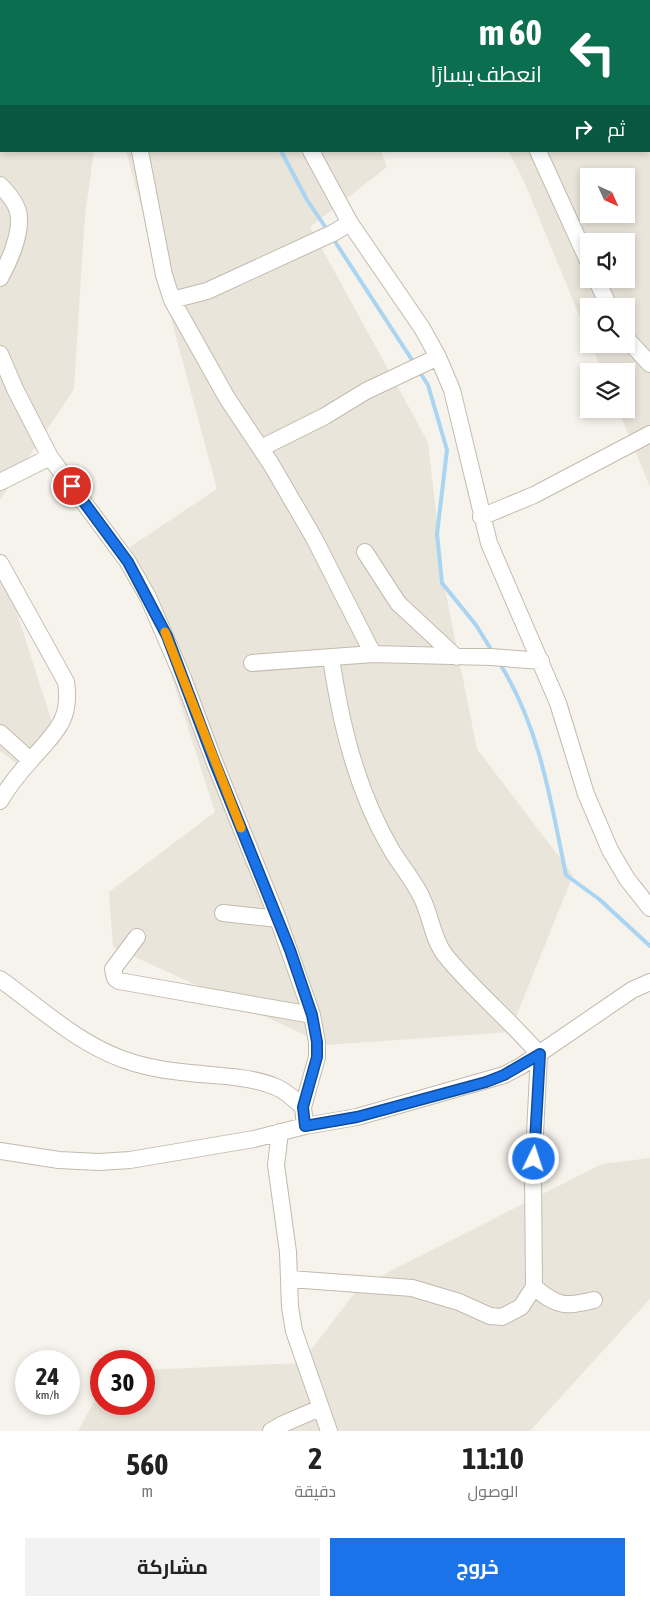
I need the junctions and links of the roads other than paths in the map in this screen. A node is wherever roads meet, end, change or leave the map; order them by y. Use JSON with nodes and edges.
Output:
{"nodes":[{"id":1,"x":140,"y":152,"type":"edge"},
{"id":2,"x":312,"y":152,"type":"edge"},
{"id":3,"x":538,"y":152,"type":"edge"},
{"id":4,"x":0,"y":185,"type":"edge"},
{"id":5,"x":350,"y":223,"type":"junction"},
{"id":6,"x":580,"y":243,"type":"edge"},
{"id":7,"x":0,"y":278,"type":"edge"},
{"id":8,"x":172,"y":300,"type":"junction"},
{"id":9,"x":635,"y":348,"type":"edge"},
{"id":10,"x":0,"y":354,"type":"edge"},
{"id":11,"x":438,"y":357,"type":"junction"},
{"id":12,"x":650,"y":364,"type":"edge"},
{"id":13,"x":650,"y":434,"type":"edge"},
{"id":14,"x":261,"y":448,"type":"junction"},
{"id":15,"x":50,"y":457,"type":"junction"},
{"id":16,"x":0,"y":482,"type":"edge"},
{"id":17,"x":481,"y":517,"type":"junction"},
{"id":18,"x":365,"y":552,"type":"dead end"},
{"id":19,"x":0,"y":564,"type":"edge"},
{"id":20,"x":373,"y":654,"type":"junction"},
{"id":21,"x":456,"y":657,"type":"junction"},
{"id":22,"x":331,"y":658,"type":"junction"},
{"id":23,"x":541,"y":661,"type":"junction"},
{"id":24,"x":252,"y":663,"type":"dead end"},
{"id":25,"x":0,"y":733,"type":"edge"},
{"id":26,"x":30,"y":760,"type":"junction"},
{"id":27,"x":0,"y":801,"type":"edge"},
{"id":28,"x":650,"y":908,"type":"edge"},
{"id":29,"x":223,"y":913,"type":"dead end"},
{"id":30,"x":278,"y":919,"type":"junction"},
{"id":31,"x":137,"y":937,"type":"dead end"},
{"id":32,"x":0,"y":980,"type":"edge"},
{"id":33,"x":650,"y":982,"type":"edge"},
{"id":34,"x":312,"y":1015,"type":"junction"},
{"id":35,"x":540,"y":1054,"type":"junction"},
{"id":36,"x":303,"y":1107,"type":"junction"},
{"id":37,"x":305,"y":1126,"type":"junction"},
{"id":38,"x":280,"y":1132,"type":"junction"},
{"id":39,"x":0,"y":1151,"type":"edge"},
{"id":40,"x":290,"y":1279,"type":"junction"},
{"id":41,"x":534,"y":1287,"type":"junction"},
{"id":42,"x":594,"y":1300,"type":"dead end"},
{"id":43,"x":320,"y":1408,"type":"junction"},
{"id":44,"x":271,"y":1431,"type":"edge"},
{"id":45,"x":329,"y":1431,"type":"edge"}],
"edges":[{"from":1,"to":8,"type":"street"},
{"from":2,"to":5,"type":"street"},
{"from":3,"to":6,"type":"street"},
{"from":4,"to":7,"type":"street"},
{"from":5,"to":8,"type":"street"},
{"from":5,"to":11,"type":"street"},
{"from":8,"to":14,"type":"street"},
{"from":9,"to":12,"type":"street"},
{"from":10,"to":15,"type":"street"},
{"from":11,"to":14,"type":"street"},
{"from":11,"to":17,"type":"street"},
{"from":13,"to":17,"type":"street"},
{"from":14,"to":20,"type":"street"},
{"from":15,"to":16,"type":"street"},
{"from":15,"to":30,"type":"street"},
{"from":17,"to":23,"type":"street"},
{"from":18,"to":21,"type":"street"},
{"from":19,"to":26,"type":"street"},
{"from":20,"to":21,"type":"street"},
{"from":20,"to":22,"type":"street"},
{"from":21,"to":23,"type":"street"},
{"from":22,"to":24,"type":"street"},
{"from":22,"to":35,"type":"street"},
{"from":23,"to":28,"type":"street"},
{"from":25,"to":26,"type":"street"},
{"from":26,"to":27,"type":"street"},
{"from":29,"to":30,"type":"street"},
{"from":30,"to":34,"type":"street"},
{"from":31,"to":34,"type":"street"},
{"from":32,"to":36,"type":"street"},
{"from":33,"to":35,"type":"street"},
{"from":34,"to":36,"type":"street"},
{"from":35,"to":37,"type":"street"},
{"from":35,"to":41,"type":"street"},
{"from":36,"to":37,"type":"street"},
{"from":37,"to":38,"type":"street"},
{"from":38,"to":39,"type":"street"},
{"from":38,"to":40,"type":"street"},
{"from":40,"to":41,"type":"street"},
{"from":40,"to":43,"type":"street"},
{"from":41,"to":42,"type":"street"},
{"from":43,"to":44,"type":"street"},
{"from":43,"to":45,"type":"street"}]}
